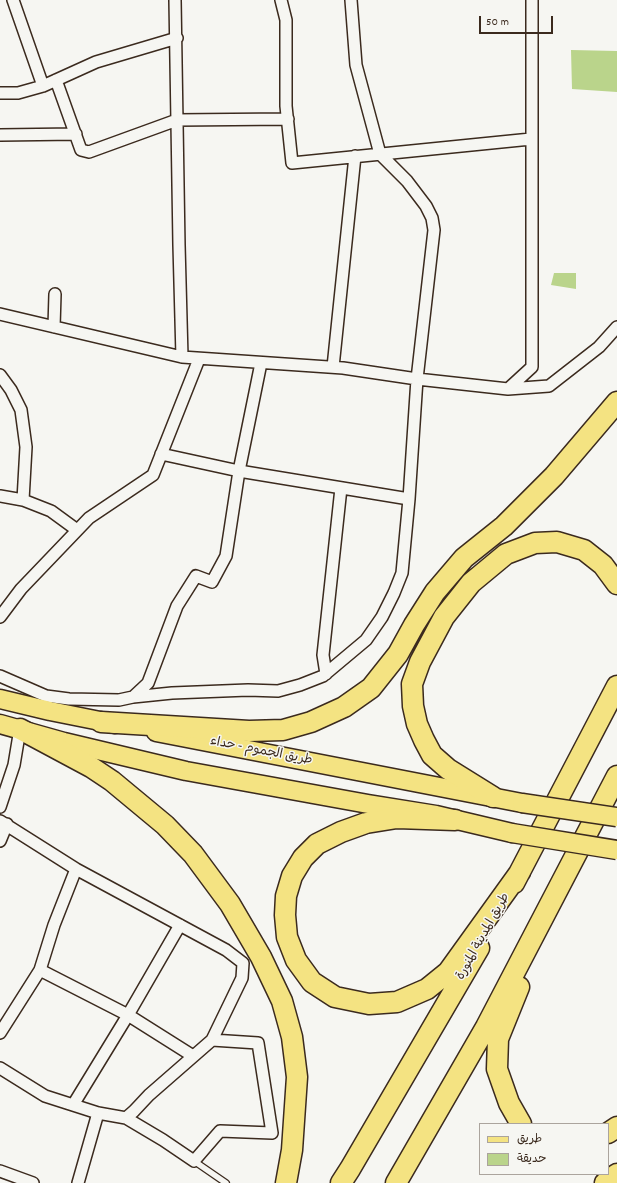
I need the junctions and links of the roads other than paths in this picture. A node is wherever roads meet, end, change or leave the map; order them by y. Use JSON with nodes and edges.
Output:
{"nodes":[{"id":1,"x":13,"y":0,"type":"edge"},
{"id":2,"x":175,"y":0,"type":"edge"},
{"id":3,"x":281,"y":0,"type":"edge"},
{"id":4,"x":351,"y":0,"type":"edge"},
{"id":5,"x":532,"y":0,"type":"edge"},
{"id":6,"x":177,"y":38,"type":"junction"},
{"id":7,"x":56,"y":80,"type":"junction"},
{"id":8,"x":43,"y":86,"type":"junction"},
{"id":9,"x":0,"y":93,"type":"edge"},
{"id":10,"x":288,"y":119,"type":"junction"},
{"id":11,"x":177,"y":120,"type":"junction"},
{"id":12,"x":76,"y":134,"type":"junction"},
{"id":13,"x":0,"y":135,"type":"edge"},
{"id":14,"x":531,"y":139,"type":"junction"},
{"id":15,"x":380,"y":154,"type":"junction"},
{"id":16,"x":355,"y":156,"type":"junction"},
{"id":17,"x":55,"y":294,"type":"dead end"},
{"id":18,"x":0,"y":314,"type":"edge"},
{"id":19,"x":54,"y":327,"type":"junction"},
{"id":20,"x":617,"y":327,"type":"edge"},
{"id":21,"x":182,"y":357,"type":"junction"},
{"id":22,"x":199,"y":359,"type":"junction"},
{"id":23,"x":261,"y":364,"type":"junction"},
{"id":24,"x":333,"y":367,"type":"junction"},
{"id":25,"x":0,"y":375,"type":"edge"},
{"id":26,"x":417,"y":379,"type":"junction"},
{"id":27,"x":508,"y":389,"type":"junction"},
{"id":28,"x":617,"y":402,"type":"edge"},
{"id":29,"x":161,"y":454,"type":"junction"},
{"id":30,"x":239,"y":471,"type":"junction"},
{"id":31,"x":341,"y":488,"type":"junction"},
{"id":32,"x":0,"y":496,"type":"edge"},
{"id":33,"x":409,"y":499,"type":"junction"},
{"id":34,"x":23,"y":500,"type":"junction"},
{"id":35,"x":77,"y":530,"type":"junction"},
{"id":36,"x":617,"y":584,"type":"edge"},
{"id":37,"x":0,"y":617,"type":"edge"},
{"id":38,"x":326,"y":674,"type":"junction"},
{"id":39,"x":0,"y":676,"type":"edge"},
{"id":40,"x":617,"y":686,"type":"edge"},
{"id":41,"x":0,"y":689,"type":"edge"},
{"id":42,"x":133,"y":697,"type":"junction"},
{"id":43,"x":0,"y":699,"type":"edge"},
{"id":44,"x":40,"y":709,"type":"junction"},
{"id":45,"x":101,"y":722,"type":"junction"},
{"id":46,"x":0,"y":724,"type":"edge"},
{"id":47,"x":20,"y":729,"type":"junction"},
{"id":48,"x":617,"y":776,"type":"edge"},
{"id":49,"x":493,"y":797,"type":"junction"},
{"id":50,"x":0,"y":807,"type":"edge"},
{"id":51,"x":617,"y":817,"type":"edge"},
{"id":52,"x":455,"y":820,"type":"junction"},
{"id":53,"x":3,"y":822,"type":"edge"},
{"id":54,"x":0,"y":841,"type":"edge"},
{"id":55,"x":617,"y":850,"type":"edge"},
{"id":56,"x":572,"y":861,"type":"junction"},
{"id":57,"x":76,"y":869,"type":"junction"},
{"id":58,"x":520,"y":872,"type":"junction"},
{"id":59,"x":180,"y":925,"type":"junction"},
{"id":60,"x":40,"y":970,"type":"junction"},
{"id":61,"x":128,"y":1015,"type":"junction"},
{"id":62,"x":0,"y":1033,"type":"edge"},
{"id":63,"x":212,"y":1040,"type":"junction"},
{"id":64,"x":193,"y":1056,"type":"junction"},
{"id":65,"x":0,"y":1068,"type":"edge"},
{"id":66,"x":73,"y":1106,"type":"junction"},
{"id":67,"x":98,"y":1113,"type":"junction"},
{"id":68,"x":126,"y":1118,"type":"junction"},
{"id":69,"x":520,"y":1123,"type":"edge"},
{"id":70,"x":194,"y":1160,"type":"junction"},
{"id":71,"x":0,"y":1171,"type":"edge"},
{"id":72,"x":617,"y":1174,"type":"edge"},
{"id":73,"x":33,"y":1183,"type":"edge"},
{"id":74,"x":78,"y":1183,"type":"edge"},
{"id":75,"x":226,"y":1183,"type":"edge"},
{"id":76,"x":286,"y":1183,"type":"edge"},
{"id":77,"x":341,"y":1183,"type":"edge"},
{"id":78,"x":396,"y":1183,"type":"edge"},
{"id":79,"x":605,"y":1183,"type":"edge"}],
"edges":[{"from":1,"to":8,"type":"street"},
{"from":2,"to":6,"type":"street"},
{"from":3,"to":10,"type":"street"},
{"from":4,"to":15,"type":"street"},
{"from":5,"to":14,"type":"street"},
{"from":6,"to":7,"type":"street"},
{"from":6,"to":11,"type":"street"},
{"from":7,"to":8,"type":"street"},
{"from":7,"to":12,"type":"street"},
{"from":8,"to":9,"type":"street"},
{"from":10,"to":11,"type":"street"},
{"from":10,"to":16,"type":"street"},
{"from":11,"to":12,"type":"street"},
{"from":11,"to":21,"type":"street"},
{"from":12,"to":13,"type":"street"},
{"from":14,"to":15,"type":"street"},
{"from":14,"to":27,"type":"street"},
{"from":15,"to":16,"type":"street"},
{"from":15,"to":26,"type":"street"},
{"from":16,"to":24,"type":"street"},
{"from":17,"to":19,"type":"street"},
{"from":18,"to":19,"type":"street"},
{"from":19,"to":21,"type":"street"},
{"from":20,"to":27,"type":"street"},
{"from":21,"to":22,"type":"street"},
{"from":22,"to":23,"type":"street"},
{"from":22,"to":29,"type":"street"},
{"from":23,"to":24,"type":"street"},
{"from":23,"to":30,"type":"street"},
{"from":24,"to":26,"type":"street"},
{"from":25,"to":34,"type":"street"},
{"from":26,"to":27,"type":"street"},
{"from":26,"to":33,"type":"street"},
{"from":28,"to":45,"type":"highway"},
{"from":29,"to":30,"type":"street"},
{"from":29,"to":35,"type":"street"},
{"from":30,"to":31,"type":"street"},
{"from":30,"to":42,"type":"street"},
{"from":31,"to":33,"type":"street"},
{"from":31,"to":38,"type":"street"},
{"from":32,"to":34,"type":"street"},
{"from":33,"to":38,"type":"street"},
{"from":34,"to":35,"type":"street"},
{"from":35,"to":37,"type":"street"},
{"from":36,"to":49,"type":"highway"},
{"from":38,"to":42,"type":"street"},
{"from":39,"to":42,"type":"street"},
{"from":40,"to":58,"type":"highway","name":"طريق المدينة المنورة"},
{"from":41,"to":44,"type":"main road"},
{"from":43,"to":44,"type":"main road","name":"طريق الجموم - حداء"},
{"from":44,"to":45,"type":"main road","name":"طريق الجموم - حداء"},
{"from":45,"to":49,"type":"main road","name":"طريق الجموم - حداء"},
{"from":46,"to":47,"type":"main road"},
{"from":47,"to":50,"type":"street"},
{"from":47,"to":52,"type":"main road"},
{"from":47,"to":76,"type":"highway"},
{"from":48,"to":56,"type":"highway"},
{"from":49,"to":51,"type":"main road","name":"طريق الجموم - حداء","bridge":true},
{"from":52,"to":55,"type":"main road","bridge":true},
{"from":52,"to":58,"type":"highway"},
{"from":53,"to":54,"type":"street"},
{"from":53,"to":57,"type":"street"},
{"from":56,"to":69,"type":"highway"},
{"from":56,"to":78,"type":"highway"},
{"from":57,"to":59,"type":"street"},
{"from":57,"to":60,"type":"street"},
{"from":58,"to":77,"type":"highway","name":"طريق المدينة المنورة"},
{"from":59,"to":61,"type":"street"},
{"from":59,"to":63,"type":"street"},
{"from":60,"to":61,"type":"street"},
{"from":60,"to":62,"type":"street"},
{"from":61,"to":64,"type":"street"},
{"from":61,"to":66,"type":"street"},
{"from":63,"to":64,"type":"street"},
{"from":63,"to":70,"type":"street"},
{"from":64,"to":68,"type":"street"},
{"from":65,"to":66,"type":"street"},
{"from":66,"to":67,"type":"street"},
{"from":67,"to":68,"type":"street"},
{"from":67,"to":74,"type":"street"},
{"from":68,"to":70,"type":"street"},
{"from":70,"to":75,"type":"lane"},
{"from":71,"to":73,"type":"street"},
{"from":72,"to":79,"type":"highway"}]}
